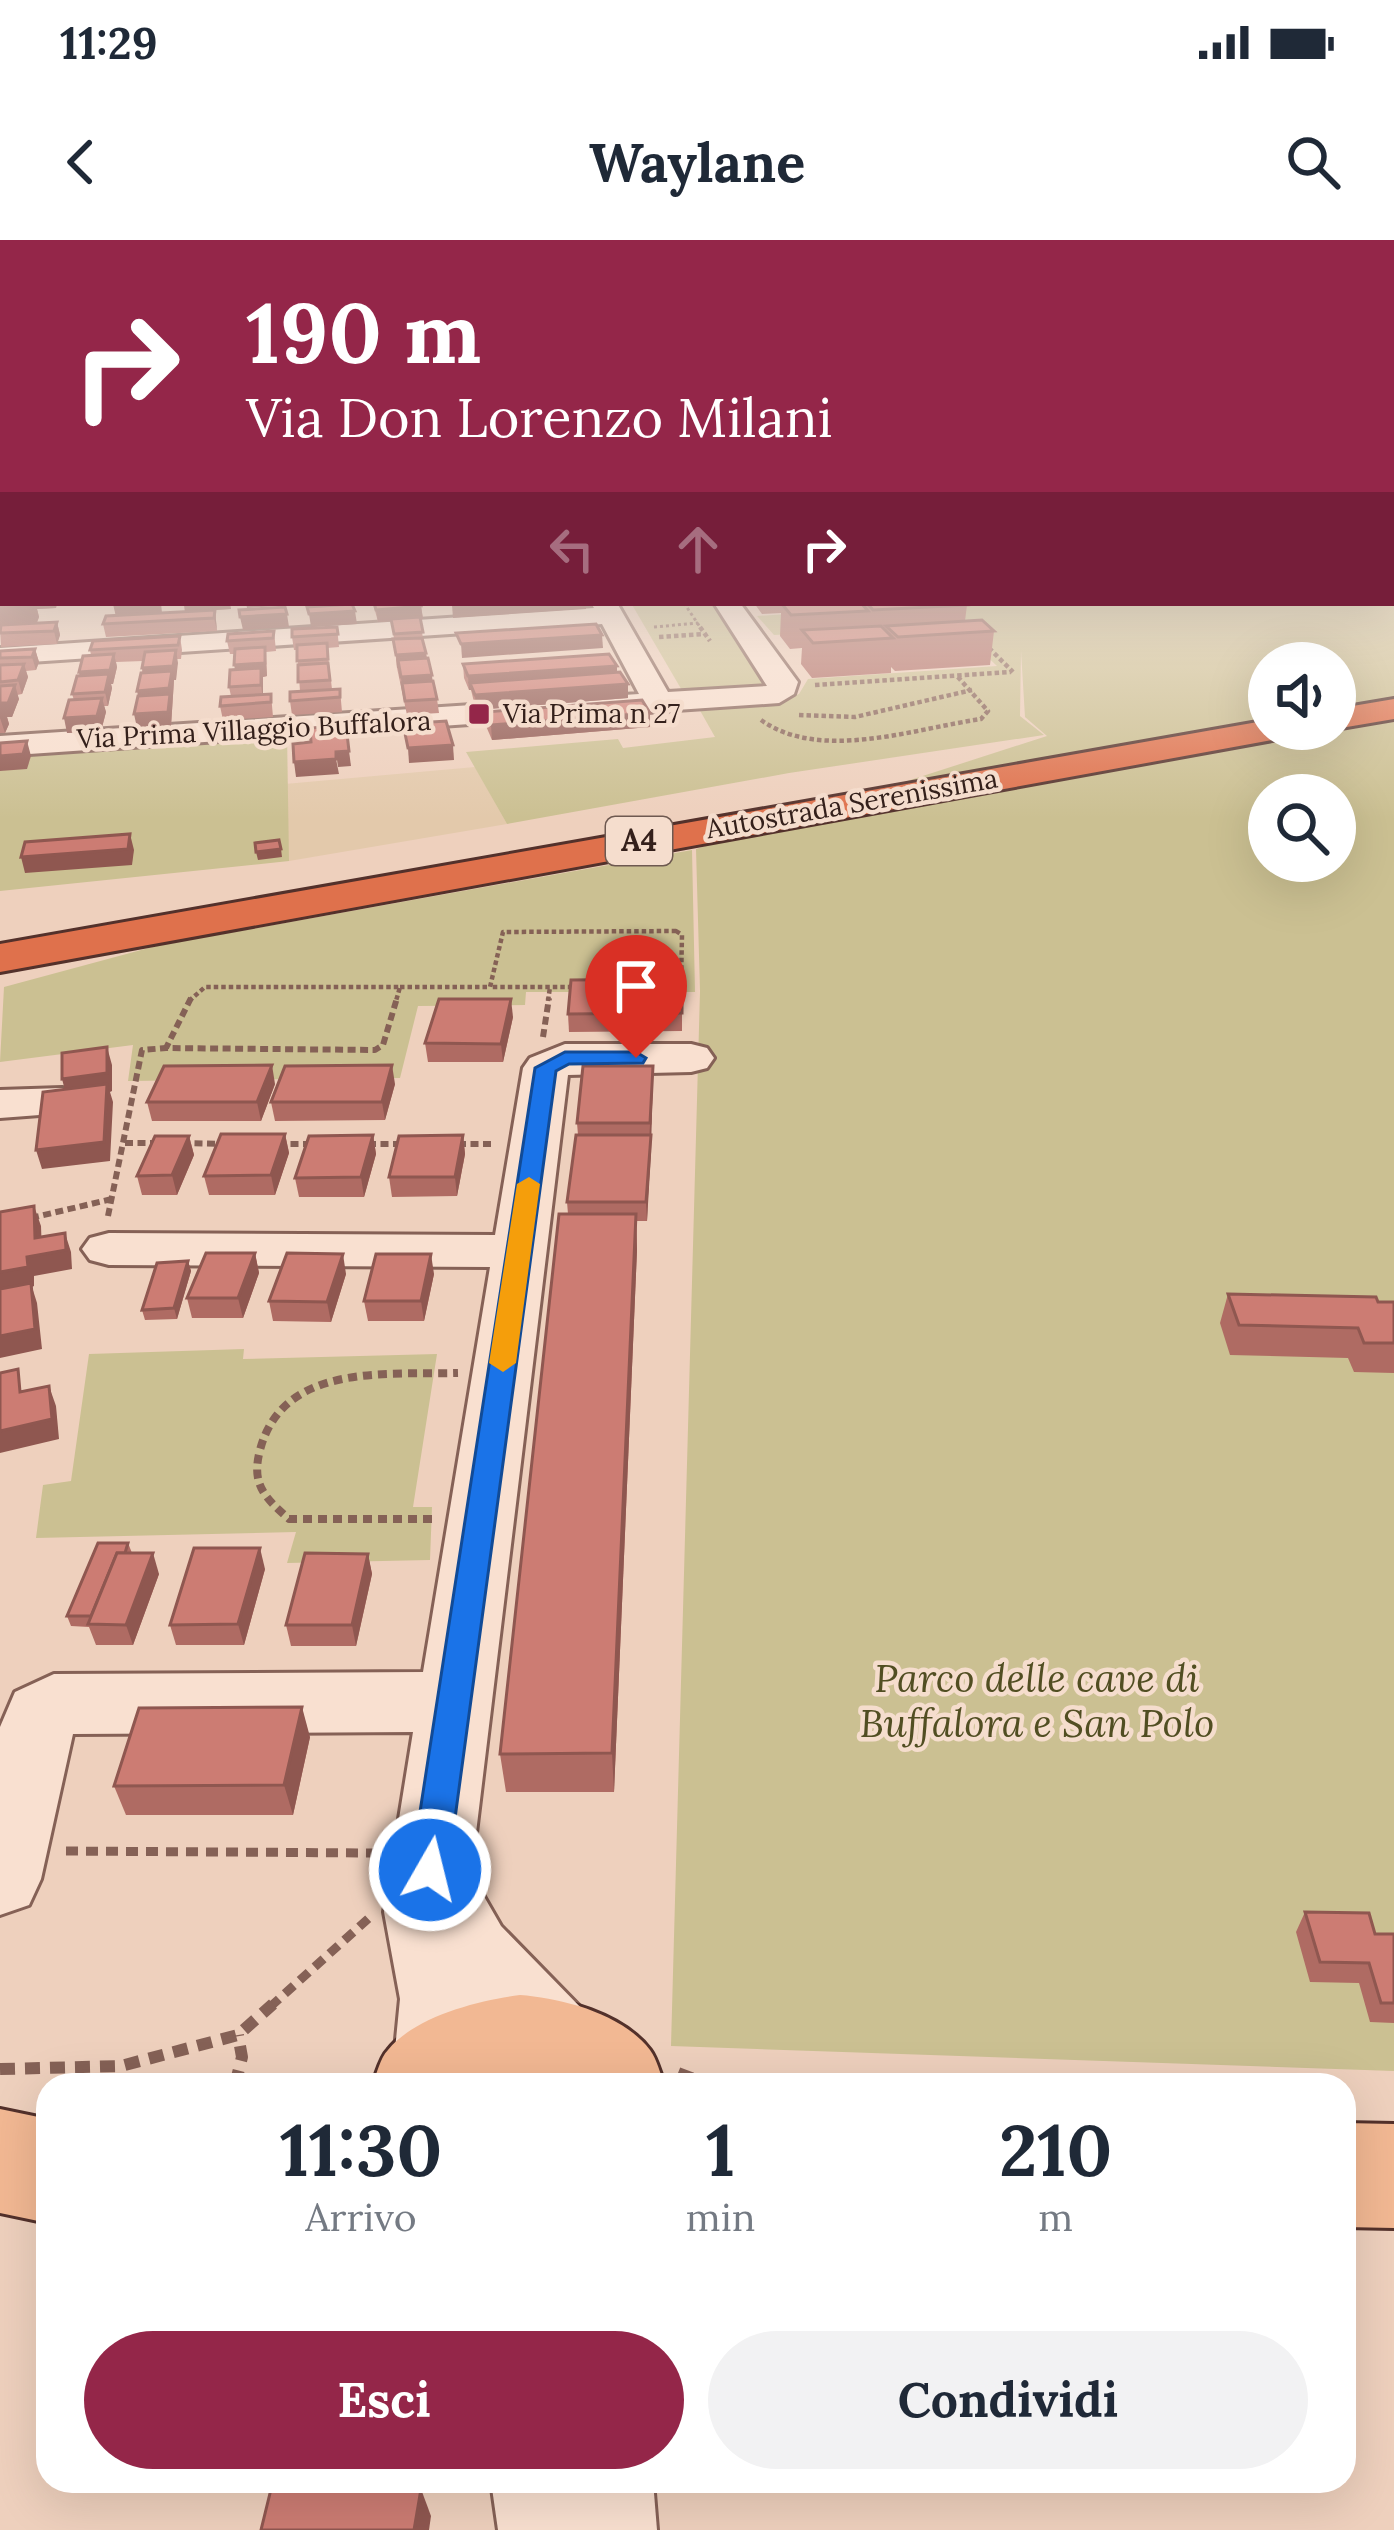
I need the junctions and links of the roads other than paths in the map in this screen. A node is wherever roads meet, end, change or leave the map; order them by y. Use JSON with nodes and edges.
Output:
{"nodes":[{"id":1,"x":729,"y":606,"type":"edge"},
{"id":2,"x":607,"y":609,"type":"edge"},
{"id":3,"x":78,"y":636,"type":"junction"},
{"id":4,"x":0,"y":656,"type":"edge"},
{"id":5,"x":52,"y":679,"type":"dead end"},
{"id":6,"x":1394,"y":690,"type":"edge"},
{"id":7,"x":1356,"y":696,"type":"edge"},
{"id":8,"x":661,"y":706,"type":"junction"},
{"id":9,"x":1394,"y":709,"type":"edge"},
{"id":10,"x":1356,"y":715,"type":"edge"},
{"id":11,"x":1248,"y":716,"type":"edge"},
{"id":12,"x":1248,"y":734,"type":"edge"},
{"id":13,"x":22,"y":737,"type":"edge"},
{"id":14,"x":0,"y":933,"type":"edge"},
{"id":15,"x":0,"y":958,"type":"edge"},
{"id":16,"x":691,"y":1058,"type":"dead end"},
{"id":17,"x":109,"y":1223,"type":"road end"},
{"id":18,"x":519,"y":1251,"type":"junction"},
{"id":19,"x":454,"y":1702,"type":"junction"},
{"id":20,"x":21,"y":1715,"type":"edge"},
{"id":21,"x":2,"y":1865,"type":"edge"},
{"id":22,"x":418,"y":1874,"type":"junction"},
{"id":23,"x":586,"y":2065,"type":"edge"},
{"id":24,"x":431,"y":2073,"type":"edge"},
{"id":25,"x":439,"y":2073,"type":"edge"},
{"id":26,"x":36,"y":2149,"type":"edge"},
{"id":27,"x":0,"y":2157,"type":"edge"},
{"id":28,"x":36,"y":2168,"type":"edge"},
{"id":29,"x":1356,"y":2175,"type":"edge"},
{"id":30,"x":1394,"y":2176,"type":"edge"},
{"id":31,"x":547,"y":2493,"type":"edge"},
{"id":32,"x":600,"y":2493,"type":"edge"},
{"id":33,"x":554,"y":2530,"type":"edge"},
{"id":34,"x":602,"y":2530,"type":"edge"}],
"edges":[{"from":1,"to":8,"type":"street","name":"Via Prima Villaggio Buffalora"},
{"from":2,"to":3,"type":"street"},
{"from":2,"to":8,"type":"street"},
{"from":3,"to":4,"type":"street"},
{"from":3,"to":5,"type":"street"},
{"from":6,"to":7,"type":"highway"},
{"from":8,"to":13,"type":"street","name":"Via Prima Villaggio Buffalora"},
{"from":9,"to":10,"type":"highway"},
{"from":11,"to":14,"type":"highway","name":"Autostrada Serenissima","number":"A4"},
{"from":12,"to":15,"type":"highway","name":"Autostrada Serenissima","number":"A4"},
{"from":16,"to":18,"type":"street"},
{"from":17,"to":18,"type":"street"},
{"from":18,"to":19,"type":"street"},
{"from":19,"to":20,"type":"street"},
{"from":19,"to":22,"type":"street"},
{"from":20,"to":21,"type":"street"},
{"from":22,"to":23,"type":"street"},
{"from":22,"to":24,"type":"street"},
{"from":23,"to":25,"type":"main road"},
{"from":26,"to":27,"type":"main road"},
{"from":27,"to":28,"type":"main road"},
{"from":29,"to":30,"type":"main road"},
{"from":31,"to":33,"type":"street"},
{"from":32,"to":34,"type":"street"}]}
